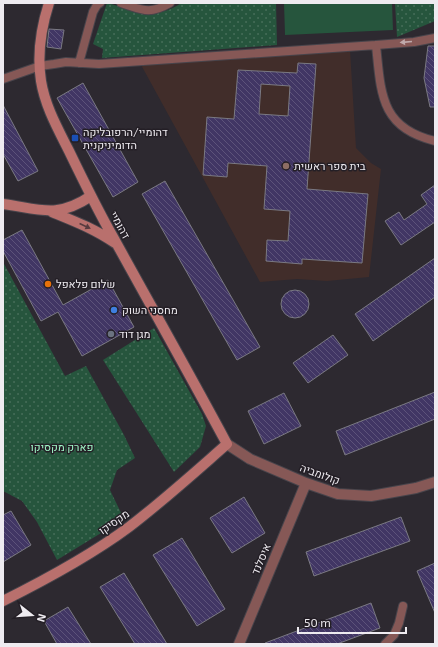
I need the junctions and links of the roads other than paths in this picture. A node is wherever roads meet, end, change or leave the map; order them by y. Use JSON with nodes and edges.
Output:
{"nodes":[{"id":1,"x":49,"y":3,"type":"edge"},
{"id":2,"x":100,"y":3,"type":"edge"},
{"id":3,"x":122,"y":3,"type":"edge"},
{"id":4,"x":170,"y":3,"type":"edge"},
{"id":5,"x":435,"y":38,"type":"edge"},
{"id":6,"x":376,"y":45,"type":"junction"},
{"id":7,"x":79,"y":63,"type":"junction"},
{"id":8,"x":40,"y":66,"type":"junction"},
{"id":9,"x":3,"y":79,"type":"edge"},
{"id":10,"x":435,"y":141,"type":"edge"},
{"id":11,"x":91,"y":196,"type":"junction"},
{"id":12,"x":3,"y":204,"type":"edge"},
{"id":13,"x":50,"y":211,"type":"junction"},
{"id":14,"x":118,"y":245,"type":"junction"},
{"id":15,"x":227,"y":444,"type":"junction"},
{"id":16,"x":435,"y":482,"type":"edge"},
{"id":17,"x":306,"y":483,"type":"junction"},
{"id":18,"x":3,"y":601,"type":"edge"},
{"id":19,"x":402,"y":606,"type":"dead end"},
{"id":20,"x":239,"y":644,"type":"edge"},
{"id":21,"x":385,"y":644,"type":"edge"}],
"edges":[{"from":1,"to":8,"type":"street","name":"דהומיי"},
{"from":2,"to":7,"type":"lane"},
{"from":3,"to":4,"type":"lane"},
{"from":5,"to":6,"type":"lane","one_way":true},
{"from":6,"to":7,"type":"lane"},
{"from":6,"to":10,"type":"lane"},
{"from":7,"to":8,"type":"lane"},
{"from":8,"to":9,"type":"lane"},
{"from":8,"to":11,"type":"street","name":"דהומיי"},
{"from":11,"to":13,"type":"street"},
{"from":11,"to":14,"type":"street","name":"דהומיי"},
{"from":12,"to":13,"type":"street"},
{"from":13,"to":14,"type":"street","one_way":true},
{"from":14,"to":15,"type":"street","name":"דהומיי"},
{"from":15,"to":17,"type":"street","name":"קולומביה"},
{"from":15,"to":18,"type":"street","name":"מקסיקו"},
{"from":16,"to":17,"type":"street","name":"קולומביה"},
{"from":17,"to":20,"type":"street","name":"איסלנד"},
{"from":19,"to":21,"type":"lane"}]}
